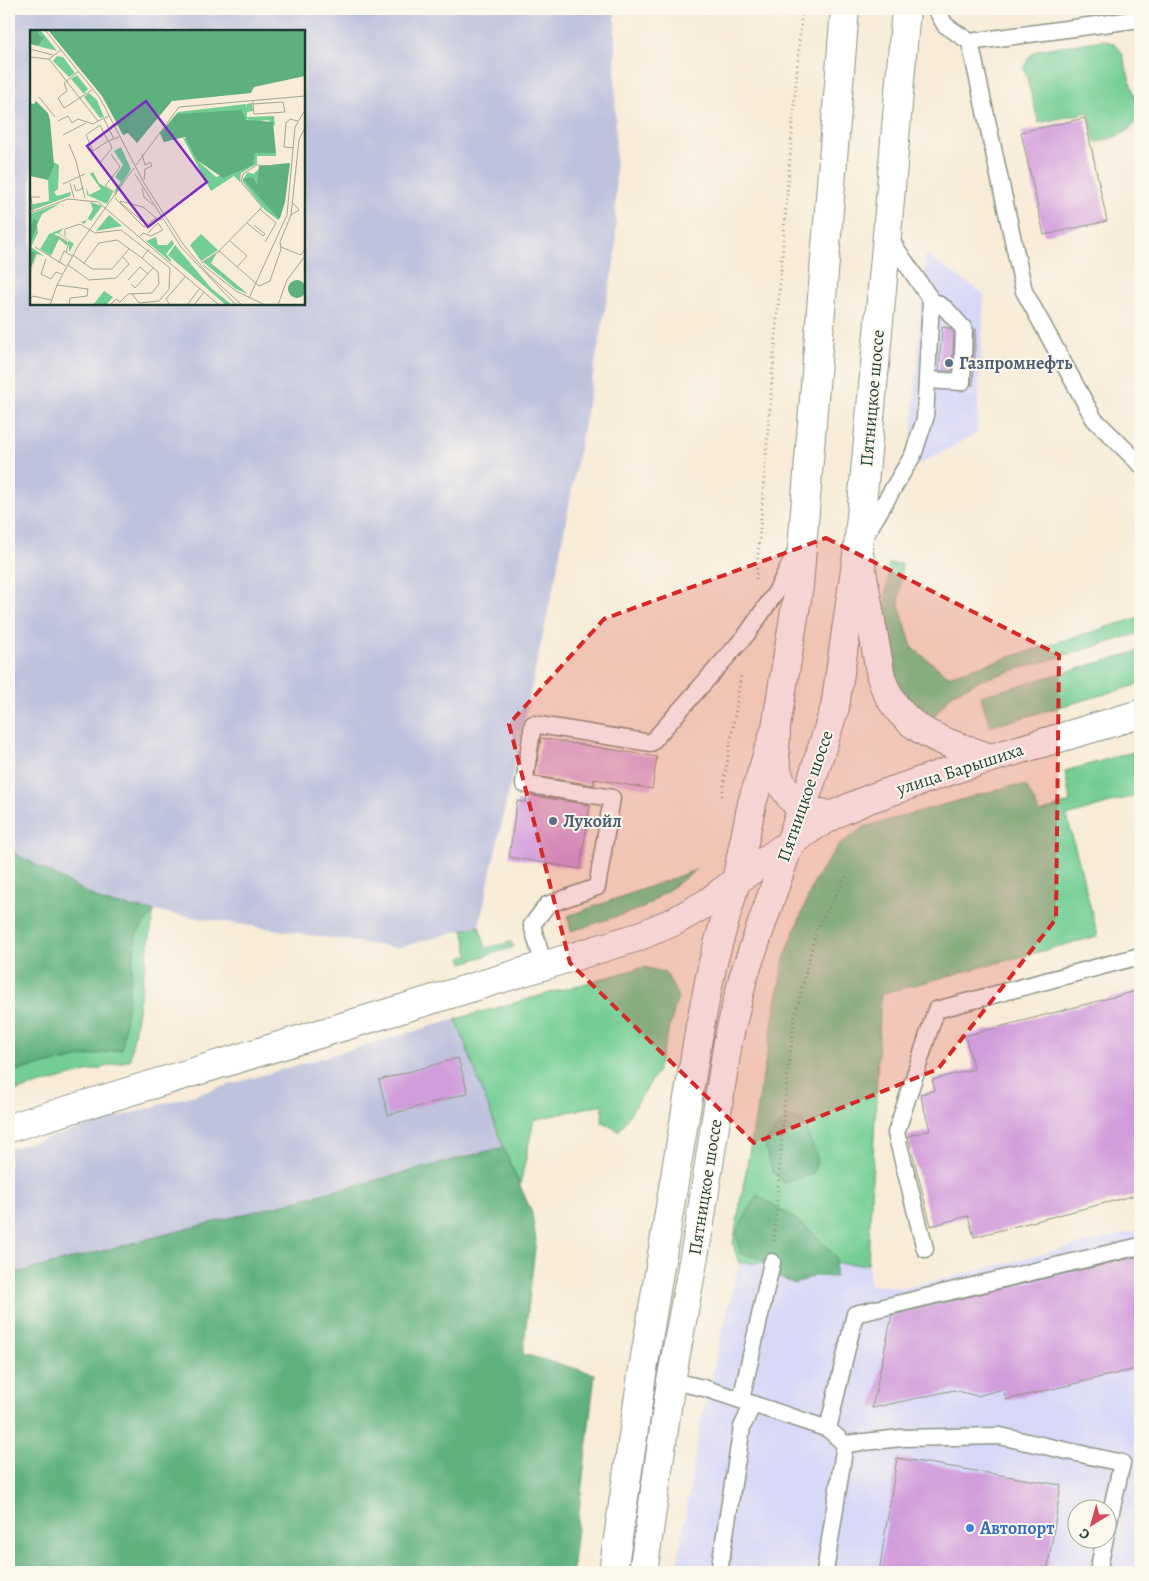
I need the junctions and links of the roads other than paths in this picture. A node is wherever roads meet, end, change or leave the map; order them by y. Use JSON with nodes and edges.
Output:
{"nodes":[{"id":1,"x":844,"y":9,"type":"edge"},
{"id":2,"x":906,"y":9,"type":"edge"},
{"id":3,"x":936,"y":9,"type":"edge"},
{"id":4,"x":1140,"y":19,"type":"edge"},
{"id":5,"x":970,"y":42,"type":"junction"},
{"id":6,"x":887,"y":235,"type":"junction"},
{"id":7,"x":931,"y":300,"type":"junction"},
{"id":8,"x":927,"y":380,"type":"junction"},
{"id":9,"x":1140,"y":464,"type":"edge"},
{"id":10,"x":803,"y":539,"type":"junction"},
{"id":11,"x":858,"y":548,"type":"junction"},
{"id":12,"x":1140,"y":714,"type":"edge"},
{"id":13,"x":776,"y":727,"type":"junction"},
{"id":14,"x":990,"y":758,"type":"junction"},
{"id":15,"x":801,"y":807,"type":"junction"},
{"id":16,"x":839,"y":812,"type":"junction"},
{"id":17,"x":789,"y":842,"type":"junction"},
{"id":18,"x":736,"y":881,"type":"junction"},
{"id":19,"x":1140,"y":956,"type":"edge"},
{"id":20,"x":544,"y":966,"type":"junction"},
{"id":21,"x":9,"y":1128,"type":"edge"},
{"id":22,"x":1140,"y":1246,"type":"edge"},
{"id":23,"x":926,"y":1249,"type":"dead end"},
{"id":24,"x":772,"y":1262,"type":"road end"},
{"id":25,"x":671,"y":1381,"type":"junction"},
{"id":26,"x":747,"y":1402,"type":"junction"},
{"id":27,"x":828,"y":1429,"type":"junction"},
{"id":28,"x":846,"y":1444,"type":"junction"},
{"id":29,"x":1114,"y":1498,"type":"edge"},
{"id":30,"x":1104,"y":1548,"type":"edge"},
{"id":31,"x":613,"y":1572,"type":"edge"},
{"id":32,"x":642,"y":1572,"type":"edge"},
{"id":33,"x":718,"y":1572,"type":"edge"},
{"id":34,"x":825,"y":1572,"type":"edge"},
{"id":35,"x":1098,"y":1572,"type":"edge"}],
"edges":[{"from":1,"to":10,"type":"main road","name":"Пятницкое шоссе"},
{"from":2,"to":6,"type":"main road","name":"Пятницкое шоссе"},
{"from":3,"to":5,"type":"lane"},
{"from":4,"to":5,"type":"lane"},
{"from":5,"to":9,"type":"lane"},
{"from":6,"to":7,"type":"lane"},
{"from":6,"to":11,"type":"main road","name":"Пятницкое шоссе"},
{"from":7,"to":8,"type":"lane"},
{"from":7,"to":8,"type":"lane"},
{"from":8,"to":11,"type":"lane"},
{"from":10,"to":13,"type":"main road","name":"Пятницкое шоссе"},
{"from":10,"to":20,"type":"lane"},
{"from":11,"to":14,"type":"main road"},
{"from":11,"to":15,"type":"main road","name":"Пятницкое шоссе"},
{"from":12,"to":14,"type":"main road","name":"улица Барышиха"},
{"from":13,"to":15,"type":"main road"},
{"from":13,"to":18,"type":"main road","name":"Пятницкое шоссе"},
{"from":14,"to":16,"type":"main road","name":"улица Барышиха"},
{"from":15,"to":16,"type":"main road"},
{"from":15,"to":17,"type":"main road","name":"Пятницкое шоссе"},
{"from":16,"to":17,"type":"main road","name":"улица Барышиха"},
{"from":17,"to":18,"type":"main road","name":"улица Барышиха"},
{"from":17,"to":25,"type":"main road","name":"Пятницкое шоссе"},
{"from":18,"to":20,"type":"main road","name":"улица Барышиха"},
{"from":18,"to":31,"type":"main road","name":"Пятницкое шоссе"},
{"from":19,"to":23,"type":"lane"},
{"from":20,"to":21,"type":"main road","name":"улица Барышиха"},
{"from":22,"to":27,"type":"lane"},
{"from":24,"to":26,"type":"lane"},
{"from":25,"to":26,"type":"lane"},
{"from":25,"to":32,"type":"main road","name":"Пятницкое шоссе"},
{"from":26,"to":27,"type":"lane"},
{"from":26,"to":33,"type":"lane"},
{"from":27,"to":28,"type":"lane"},
{"from":28,"to":29,"type":"lane"},
{"from":28,"to":34,"type":"lane"},
{"from":30,"to":35,"type":"lane"}]}
